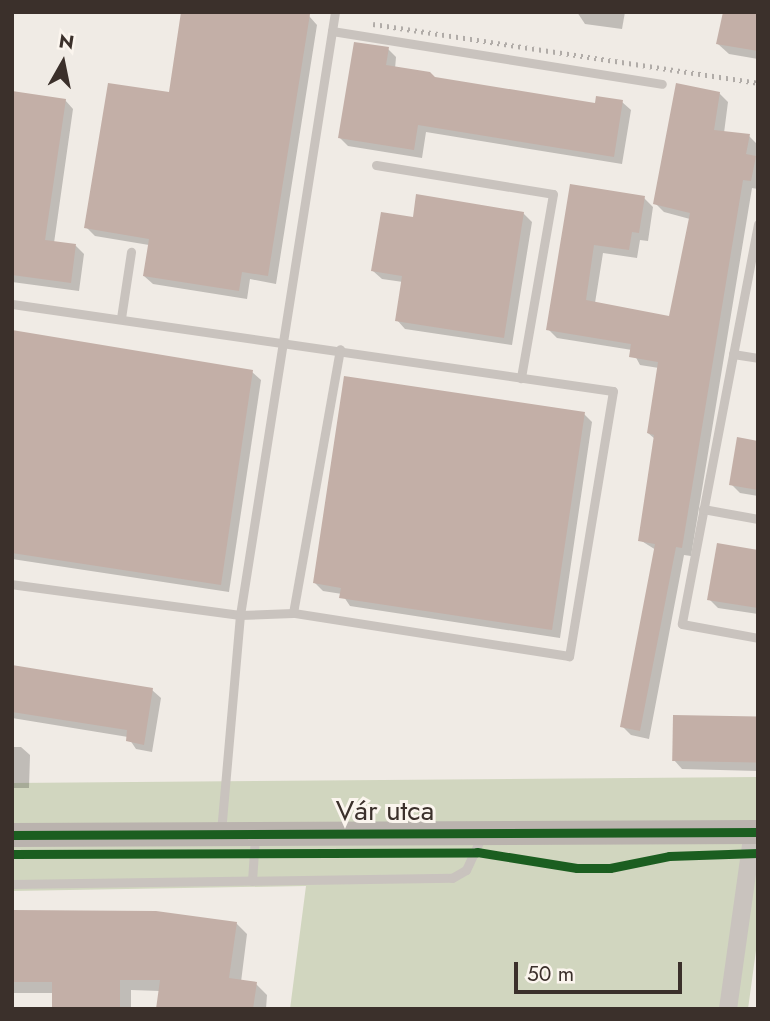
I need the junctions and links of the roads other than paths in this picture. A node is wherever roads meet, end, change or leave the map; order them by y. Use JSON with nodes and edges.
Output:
{"nodes":[{"id":1,"x":335,"y":12,"type":"edge"},
{"id":2,"x":332,"y":31,"type":"junction"},
{"id":3,"x":662,"y":84,"type":"dead end"},
{"id":4,"x":376,"y":165,"type":"dead end"},
{"id":5,"x":758,"y":224,"type":"edge"},
{"id":6,"x":131,"y":252,"type":"dead end"},
{"id":7,"x":12,"y":304,"type":"edge"},
{"id":8,"x":121,"y":318,"type":"junction"},
{"id":9,"x":284,"y":340,"type":"junction"},
{"id":10,"x":340,"y":349,"type":"junction"},
{"id":11,"x":733,"y":354,"type":"junction"},
{"id":12,"x":758,"y":358,"type":"edge"},
{"id":13,"x":521,"y":378,"type":"junction"},
{"id":14,"x":704,"y":509,"type":"junction"},
{"id":15,"x":758,"y":519,"type":"edge"},
{"id":16,"x":12,"y":584,"type":"edge"},
{"id":17,"x":293,"y":613,"type":"junction"},
{"id":18,"x":240,"y":615,"type":"junction"},
{"id":19,"x":758,"y":638,"type":"edge"},
{"id":20,"x":755,"y":832,"type":"edge"},
{"id":21,"x":483,"y":833,"type":"junction"},
{"id":22,"x":221,"y":834,"type":"junction"},
{"id":23,"x":255,"y":834,"type":"junction"},
{"id":24,"x":12,"y":835,"type":"edge"},
{"id":25,"x":252,"y":881,"type":"junction"},
{"id":26,"x":12,"y":884,"type":"edge"},
{"id":27,"x":728,"y":1009,"type":"edge"}],
"edges":[{"from":1,"to":2,"type":"lane"},
{"from":2,"to":3,"type":"lane"},
{"from":2,"to":9,"type":"lane"},
{"from":4,"to":13,"type":"lane"},
{"from":5,"to":11,"type":"lane"},
{"from":6,"to":8,"type":"lane"},
{"from":7,"to":8,"type":"lane"},
{"from":8,"to":9,"type":"lane"},
{"from":9,"to":10,"type":"lane"},
{"from":9,"to":18,"type":"lane"},
{"from":10,"to":13,"type":"lane"},
{"from":10,"to":17,"type":"lane"},
{"from":11,"to":12,"type":"lane"},
{"from":11,"to":14,"type":"lane"},
{"from":13,"to":17,"type":"lane"},
{"from":14,"to":15,"type":"lane"},
{"from":14,"to":19,"type":"lane"},
{"from":16,"to":18,"type":"lane"},
{"from":17,"to":18,"type":"lane"},
{"from":18,"to":22,"type":"lane"},
{"from":20,"to":21,"type":"main road","name":"Vár utca"},
{"from":20,"to":27,"type":"street"},
{"from":21,"to":23,"type":"main road","name":"Vár utca"},
{"from":21,"to":25,"type":"lane"},
{"from":22,"to":23,"type":"main road","name":"Vár utca"},
{"from":22,"to":24,"type":"main road","name":"Vár utca"},
{"from":23,"to":25,"type":"lane"},
{"from":25,"to":26,"type":"lane"}]}
